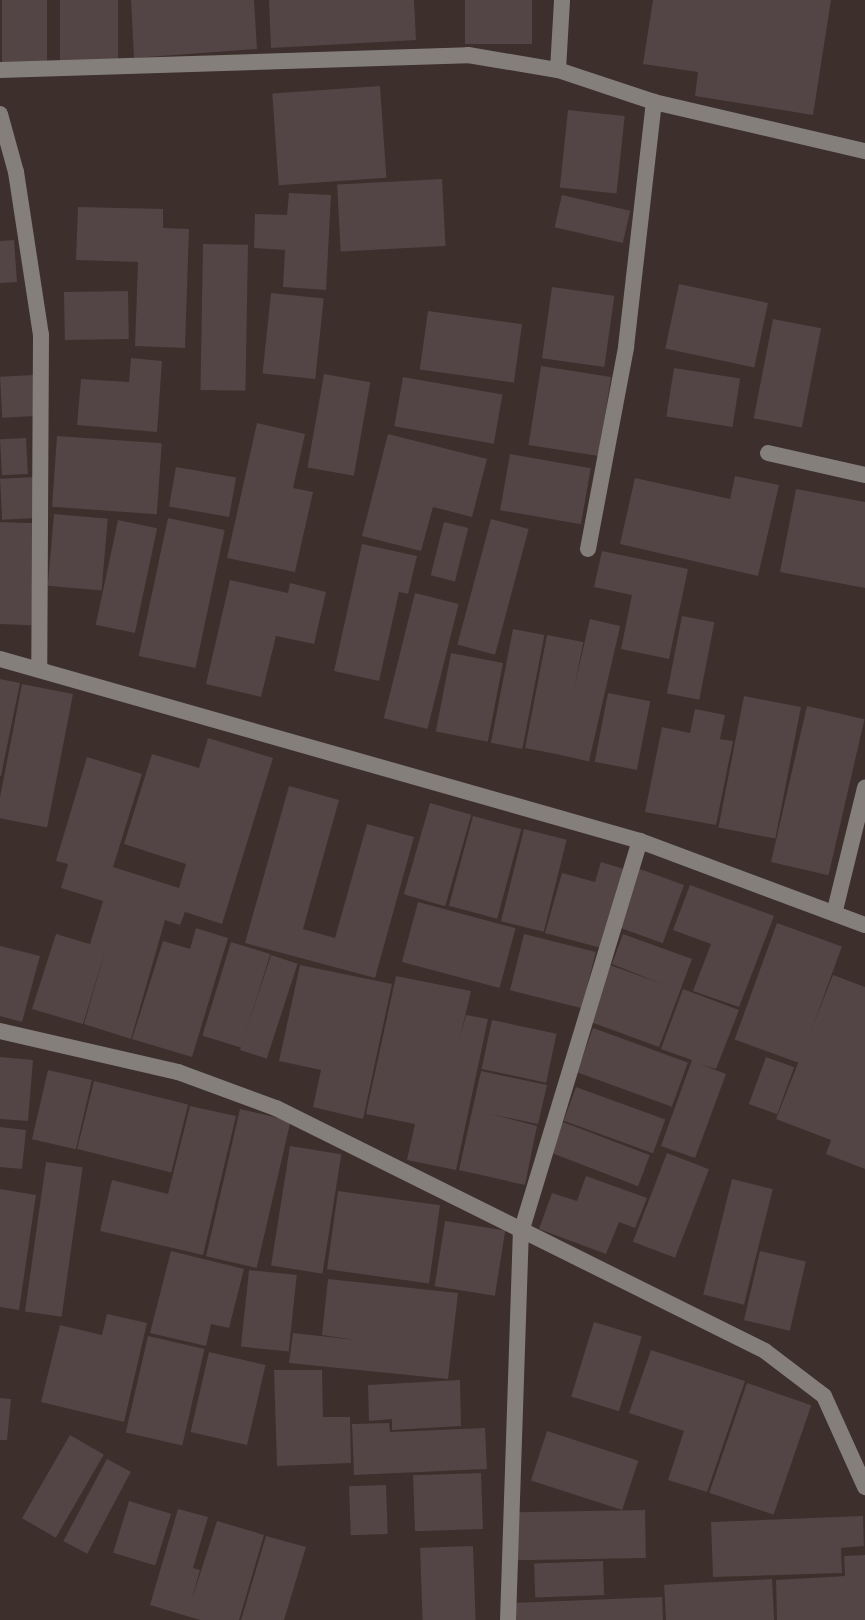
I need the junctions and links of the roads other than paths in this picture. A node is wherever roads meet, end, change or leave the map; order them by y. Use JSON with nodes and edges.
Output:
{"nodes":[{"id":1,"x":562,"y":0,"type":"edge"},
{"id":2,"x":0,"y":70,"type":"edge"},
{"id":3,"x":558,"y":70,"type":"junction"},
{"id":4,"x":654,"y":102,"type":"junction"},
{"id":5,"x":0,"y":114,"type":"edge"},
{"id":6,"x":865,"y":151,"type":"edge"},
{"id":7,"x":8,"y":172,"type":"edge"},
{"id":8,"x":768,"y":453,"type":"dead end"},
{"id":9,"x":865,"y":475,"type":"edge"},
{"id":10,"x":588,"y":549,"type":"dead end"},
{"id":11,"x":0,"y":659,"type":"edge"},
{"id":12,"x":39,"y":669,"type":"junction"},
{"id":13,"x":865,"y":788,"type":"edge"},
{"id":14,"x":640,"y":841,"type":"junction"},
{"id":15,"x":835,"y":910,"type":"junction"},
{"id":16,"x":865,"y":925,"type":"edge"},
{"id":17,"x":0,"y":1031,"type":"edge"},
{"id":18,"x":521,"y":1232,"type":"junction"},
{"id":19,"x":865,"y":1487,"type":"edge"},
{"id":20,"x":508,"y":1620,"type":"edge"}],
"edges":[{"from":1,"to":3,"type":"street"},
{"from":2,"to":3,"type":"street"},
{"from":3,"to":4,"type":"street"},
{"from":4,"to":6,"type":"street"},
{"from":4,"to":10,"type":"street"},
{"from":5,"to":7,"type":"street"},
{"from":7,"to":12,"type":"street"},
{"from":8,"to":9,"type":"street"},
{"from":11,"to":12,"type":"street"},
{"from":12,"to":14,"type":"street"},
{"from":13,"to":15,"type":"street"},
{"from":14,"to":15,"type":"street"},
{"from":14,"to":18,"type":"street"},
{"from":15,"to":16,"type":"street"},
{"from":17,"to":18,"type":"street"},
{"from":18,"to":19,"type":"street"},
{"from":18,"to":20,"type":"street"}]}
